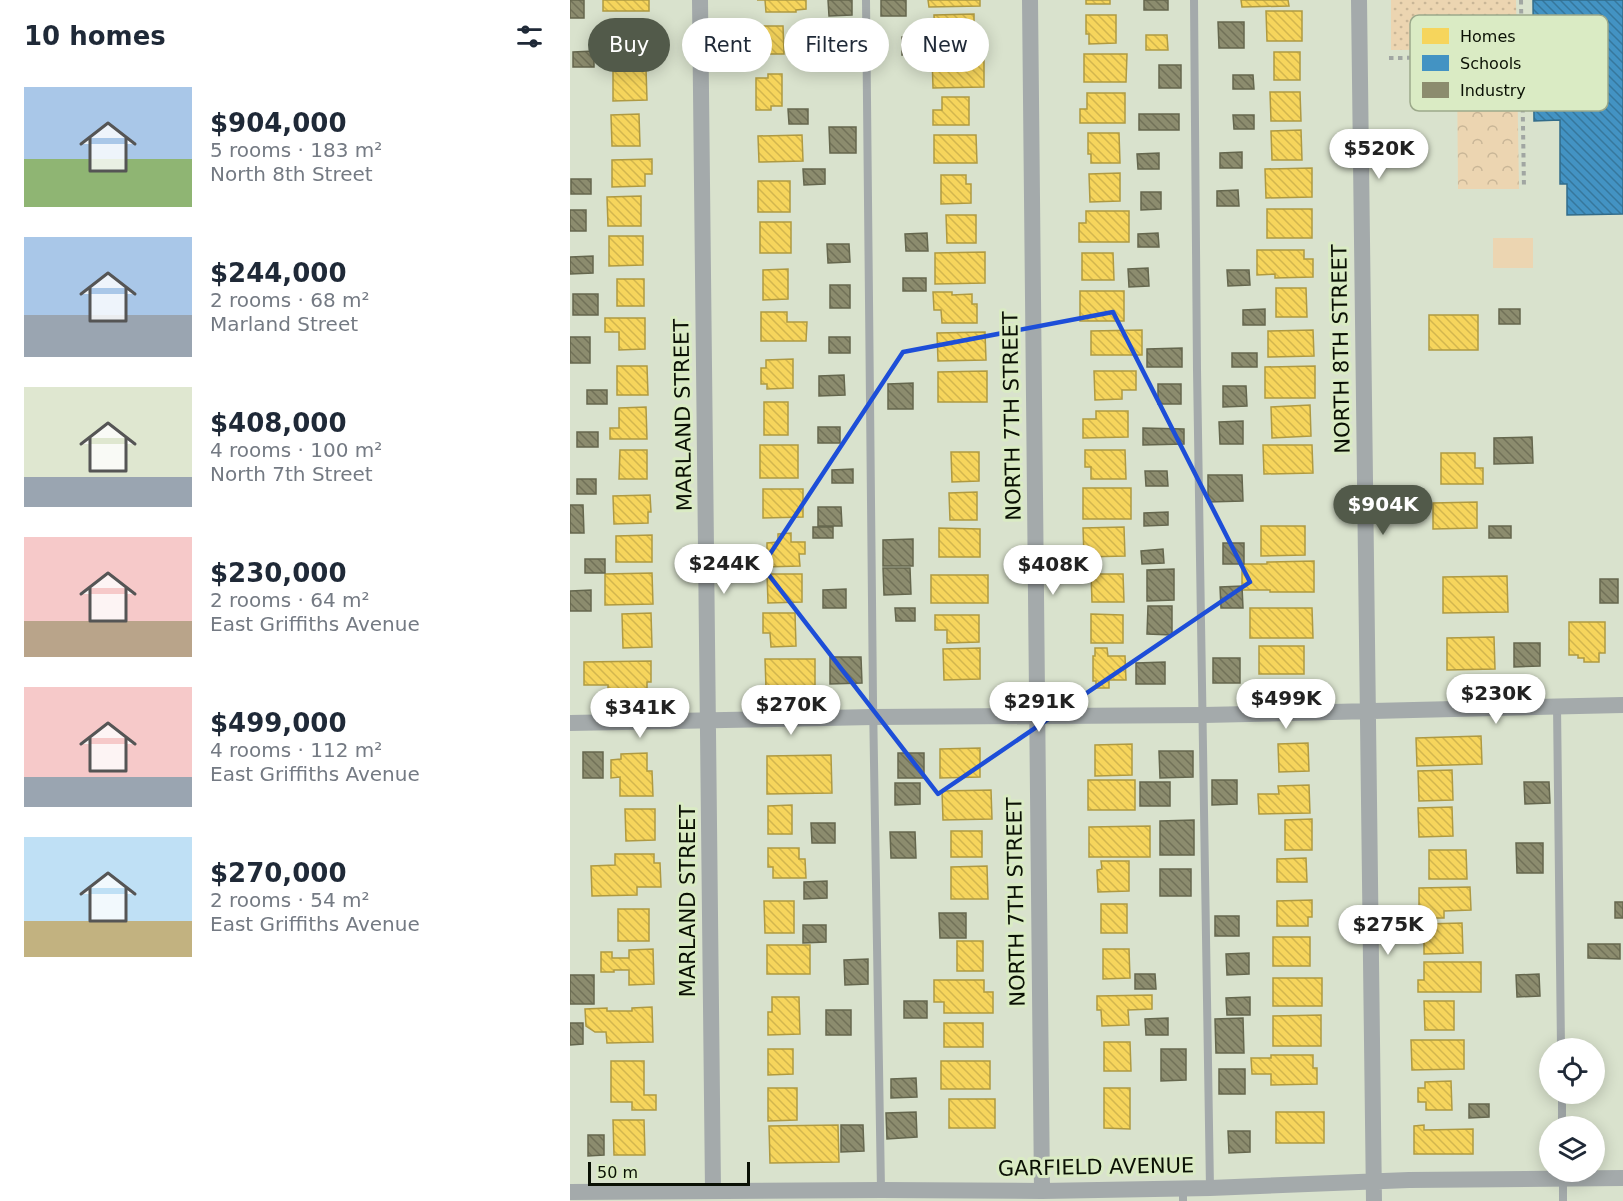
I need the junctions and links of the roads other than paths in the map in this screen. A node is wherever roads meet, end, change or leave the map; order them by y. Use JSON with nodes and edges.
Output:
{"nodes":[{"id":1,"x":700,"y":0,"type":"edge"},
{"id":2,"x":866,"y":0,"type":"edge"},
{"id":3,"x":1029,"y":0,"type":"edge"},
{"id":4,"x":1194,"y":0,"type":"edge"},
{"id":5,"x":1359,"y":0,"type":"edge"},
{"id":6,"x":1623,"y":705,"type":"edge"},
{"id":7,"x":1557,"y":706,"type":"junction"},
{"id":8,"x":1368,"y":712,"type":"junction"},
{"id":9,"x":1037,"y":715,"type":"junction"},
{"id":10,"x":1204,"y":715,"type":"junction"},
{"id":11,"x":873,"y":717,"type":"junction"},
{"id":12,"x":708,"y":720,"type":"junction"},
{"id":13,"x":570,"y":723,"type":"edge"},
{"id":14,"x":1561,"y":1038,"type":"edge"},
{"id":15,"x":1539,"y":1176,"type":"edge"},
{"id":16,"x":1605,"y":1177,"type":"edge"},
{"id":17,"x":1623,"y":1178,"type":"edge"},
{"id":18,"x":1373,"y":1181,"type":"junction"},
{"id":19,"x":1563,"y":1182,"type":"edge"},
{"id":20,"x":1210,"y":1188,"type":"junction"},
{"id":21,"x":713,"y":1190,"type":"junction"},
{"id":22,"x":881,"y":1190,"type":"junction"},
{"id":23,"x":1042,"y":1191,"type":"junction"},
{"id":24,"x":570,"y":1192,"type":"edge"},
{"id":25,"x":1183,"y":1195,"type":"edge"},
{"id":26,"x":998,"y":1196,"type":"edge"},
{"id":27,"x":1374,"y":1201,"type":"edge"},
{"id":28,"x":1563,"y":1201,"type":"edge"}],
"edges":[{"from":1,"to":12,"type":"street","name":"MARLAND STREET"},
{"from":2,"to":11,"type":"lane"},
{"from":3,"to":9,"type":"street","name":"NORTH 7TH STREET"},
{"from":4,"to":10,"type":"lane"},
{"from":5,"to":8,"type":"street","name":"NORTH 8TH STREET"},
{"from":6,"to":7,"type":"street"},
{"from":7,"to":8,"type":"street"},
{"from":7,"to":14,"type":"lane"},
{"from":8,"to":10,"type":"street"},
{"from":8,"to":18,"type":"street","name":"NORTH 8TH STREET"},
{"from":9,"to":10,"type":"street"},
{"from":9,"to":11,"type":"street"},
{"from":9,"to":23,"type":"street","name":"NORTH 7TH STREET"},
{"from":10,"to":20,"type":"lane"},
{"from":11,"to":12,"type":"street"},
{"from":11,"to":22,"type":"lane"},
{"from":12,"to":13,"type":"street"},
{"from":12,"to":21,"type":"street","name":"MARLAND STREET"},
{"from":15,"to":18,"type":"street","name":"GARFIELD AVENUE"},
{"from":16,"to":17,"type":"street","name":"GARFIELD AVENUE"},
{"from":18,"to":20,"type":"street","name":"GARFIELD AVENUE"},
{"from":18,"to":27,"type":"street","name":"NORTH 8TH STREET"},
{"from":19,"to":28,"type":"lane"},
{"from":20,"to":25,"type":"street","name":"GARFIELD AVENUE"},
{"from":21,"to":22,"type":"street","name":"GARFIELD AVENUE"},
{"from":21,"to":24,"type":"street","name":"GARFIELD AVENUE"},
{"from":22,"to":26,"type":"street","name":"GARFIELD AVENUE"},
{"from":23,"to":25,"type":"street","name":"GARFIELD AVENUE"},
{"from":23,"to":26,"type":"street","name":"GARFIELD AVENUE"}]}
